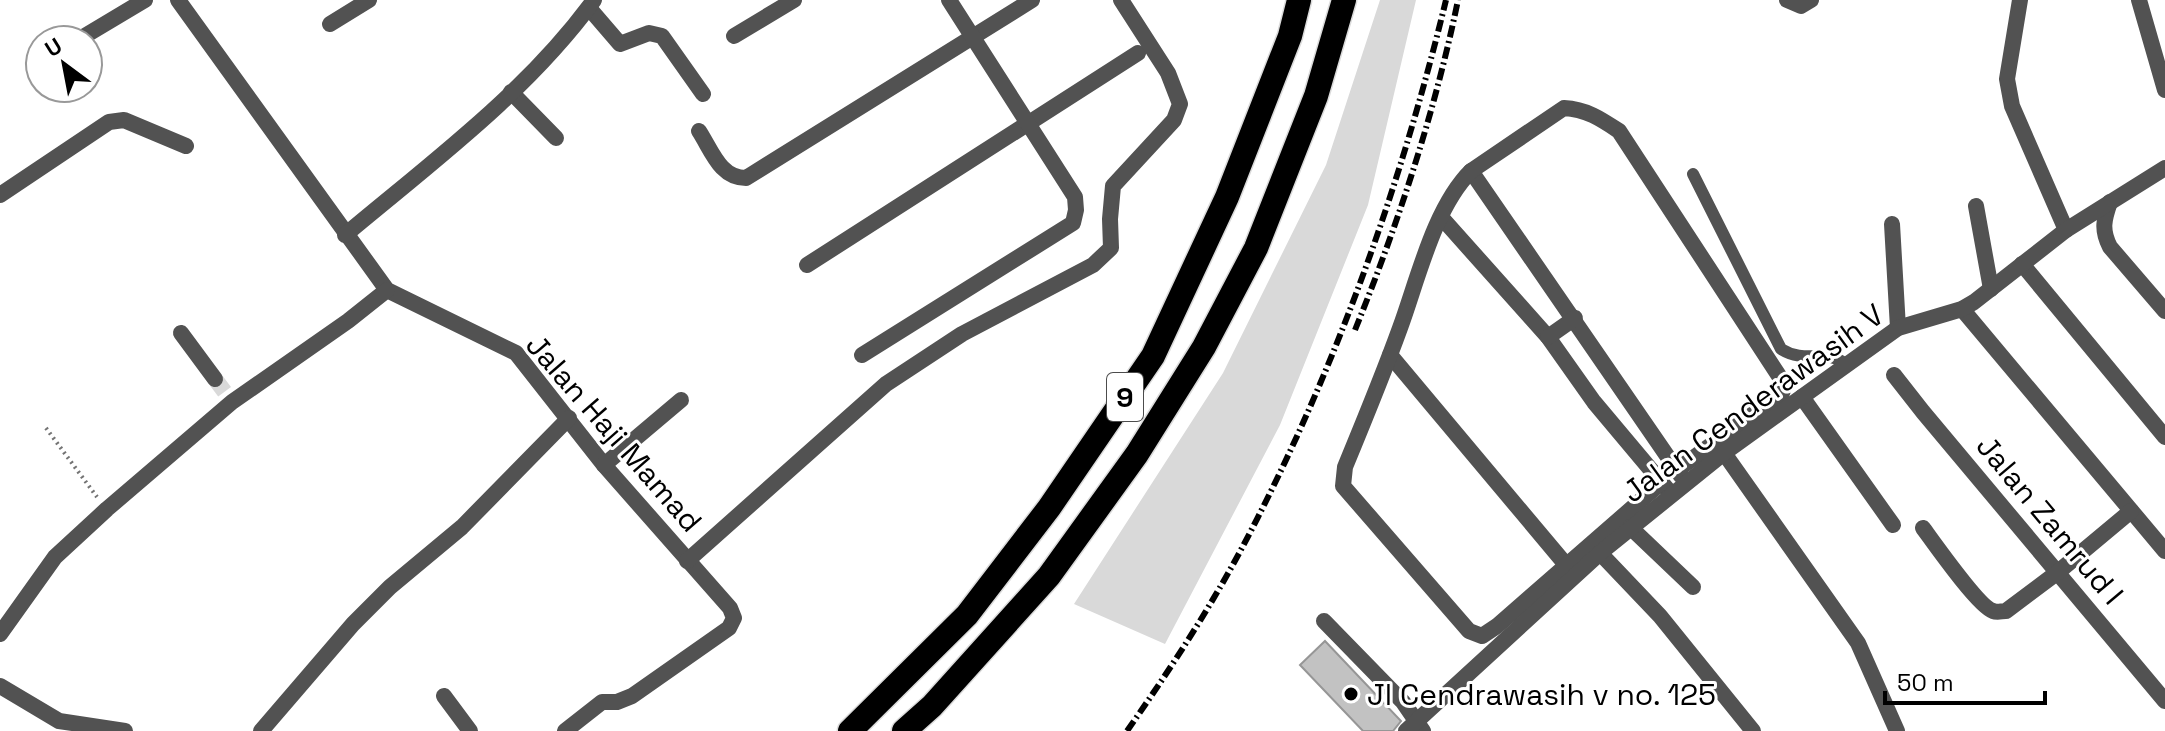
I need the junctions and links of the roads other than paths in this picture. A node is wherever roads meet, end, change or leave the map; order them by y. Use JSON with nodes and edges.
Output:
{"nodes":[{"id":1,"x":145,"y":0,"type":"edge"},
{"id":2,"x":178,"y":0,"type":"edge"},
{"id":3,"x":369,"y":0,"type":"edge"},
{"id":4,"x":794,"y":0,"type":"edge"},
{"id":5,"x":949,"y":0,"type":"edge"},
{"id":6,"x":1032,"y":0,"type":"edge"},
{"id":7,"x":1121,"y":0,"type":"edge"},
{"id":8,"x":1299,"y":0,"type":"edge"},
{"id":9,"x":1344,"y":0,"type":"edge"},
{"id":10,"x":1787,"y":0,"type":"edge"},
{"id":11,"x":1811,"y":0,"type":"edge"},
{"id":12,"x":2020,"y":0,"type":"edge"},
{"id":13,"x":2139,"y":0,"type":"edge"},
{"id":14,"x":592,"y":4,"type":"edge"},
{"id":15,"x":104,"y":24,"type":"edge"},
{"id":16,"x":330,"y":24,"type":"dead end"},
{"id":17,"x":734,"y":36,"type":"dead end"},
{"id":18,"x":973,"y":37,"type":"junction"},
{"id":19,"x":1138,"y":53,"type":"dead end"},
{"id":20,"x":2165,"y":90,"type":"edge"},
{"id":21,"x":511,"y":92,"type":"junction"},
{"id":22,"x":703,"y":94,"type":"dead end"},
{"id":23,"x":1028,"y":123,"type":"junction"},
{"id":24,"x":699,"y":131,"type":"dead end"},
{"id":25,"x":556,"y":138,"type":"dead end"},
{"id":26,"x":186,"y":146,"type":"dead end"},
{"id":27,"x":2165,"y":168,"type":"edge"},
{"id":28,"x":1471,"y":171,"type":"junction"},
{"id":29,"x":1693,"y":174,"type":"dead end"},
{"id":30,"x":0,"y":195,"type":"edge"},
{"id":31,"x":2110,"y":202,"type":"junction"},
{"id":32,"x":1976,"y":206,"type":"dead end"},
{"id":33,"x":1441,"y":217,"type":"junction"},
{"id":34,"x":1892,"y":224,"type":"dead end"},
{"id":35,"x":2066,"y":230,"type":"junction"},
{"id":36,"x":345,"y":235,"type":"junction"},
{"id":37,"x":2022,"y":264,"type":"junction"},
{"id":38,"x":807,"y":265,"type":"dead end"},
{"id":39,"x":1991,"y":289,"type":"junction"},
{"id":40,"x":387,"y":290,"type":"junction"},
{"id":41,"x":1962,"y":309,"type":"junction"},
{"id":42,"x":2165,"y":311,"type":"edge"},
{"id":43,"x":1575,"y":318,"type":"junction"},
{"id":44,"x":1898,"y":328,"type":"junction"},
{"id":45,"x":181,"y":333,"type":"dead end"},
{"id":46,"x":1548,"y":337,"type":"junction"},
{"id":47,"x":862,"y":355,"type":"dead end"},
{"id":48,"x":1390,"y":355,"type":"junction"},
{"id":49,"x":1847,"y":365,"type":"junction"},
{"id":50,"x":1894,"y":375,"type":"dead end"},
{"id":51,"x":215,"y":379,"type":"tunnel mouth"},
{"id":52,"x":1802,"y":397,"type":"junction"},
{"id":53,"x":681,"y":400,"type":"dead end"},
{"id":54,"x":1639,"y":416,"type":"junction"},
{"id":55,"x":569,"y":418,"type":"junction"},
{"id":56,"x":1620,"y":431,"type":"junction"},
{"id":57,"x":2165,"y":437,"type":"edge"},
{"id":58,"x":1724,"y":453,"type":"junction"},
{"id":59,"x":604,"y":465,"type":"junction"},
{"id":60,"x":1682,"y":477,"type":"junction"},
{"id":61,"x":1667,"y":488,"type":"junction"},
{"id":62,"x":2131,"y":511,"type":"junction"},
{"id":63,"x":1893,"y":525,"type":"dead end"},
{"id":64,"x":1630,"y":527,"type":"junction"},
{"id":65,"x":1923,"y":528,"type":"dead end"},
{"id":66,"x":2165,"y":551,"type":"edge"},
{"id":67,"x":1600,"y":553,"type":"junction"},
{"id":68,"x":687,"y":561,"type":"junction"},
{"id":69,"x":1567,"y":566,"type":"junction"},
{"id":70,"x":2058,"y":572,"type":"junction"},
{"id":71,"x":1693,"y":587,"type":"dead end"},
{"id":72,"x":1324,"y":621,"type":"dead end"},
{"id":73,"x":0,"y":633,"type":"edge"},
{"id":74,"x":0,"y":686,"type":"edge"},
{"id":75,"x":444,"y":696,"type":"dead end"},
{"id":76,"x":2165,"y":701,"type":"edge"},
{"id":77,"x":1415,"y":728,"type":"edge"},
{"id":78,"x":125,"y":731,"type":"edge"},
{"id":79,"x":261,"y":731,"type":"edge"},
{"id":80,"x":470,"y":731,"type":"edge"},
{"id":81,"x":565,"y":731,"type":"edge"},
{"id":82,"x":850,"y":731,"type":"edge"},
{"id":83,"x":904,"y":731,"type":"edge"},
{"id":84,"x":1753,"y":731,"type":"edge"},
{"id":85,"x":1897,"y":731,"type":"edge"}],
"edges":[{"from":1,"to":15,"type":"street"},
{"from":2,"to":36,"type":"street"},
{"from":3,"to":16,"type":"street"},
{"from":4,"to":17,"type":"street"},
{"from":5,"to":18,"type":"street"},
{"from":6,"to":18,"type":"street"},
{"from":7,"to":68,"type":"street"},
{"from":8,"to":82,"type":"highway","number":"9"},
{"from":9,"to":83,"type":"highway","number":"9"},
{"from":10,"to":11,"type":"street"},
{"from":12,"to":35,"type":"street"},
{"from":13,"to":20,"type":"street"},
{"from":14,"to":21,"type":"street"},
{"from":14,"to":22,"type":"street"},
{"from":18,"to":23,"type":"street"},
{"from":18,"to":24,"type":"street"},
{"from":19,"to":23,"type":"street"},
{"from":21,"to":25,"type":"street"},
{"from":21,"to":36,"type":"street"},
{"from":23,"to":38,"type":"street"},
{"from":23,"to":47,"type":"street"},
{"from":26,"to":30,"type":"street"},
{"from":27,"to":31,"type":"street","name":"Jalan Cenderawasih V"},
{"from":28,"to":33,"type":"street"},
{"from":28,"to":43,"type":"street"},
{"from":28,"to":60,"type":"street"},
{"from":29,"to":49,"type":"lane"},
{"from":31,"to":35,"type":"street","name":"Jalan Cenderawasih V"},
{"from":31,"to":42,"type":"street"},
{"from":32,"to":39,"type":"street"},
{"from":33,"to":46,"type":"street"},
{"from":33,"to":48,"type":"street"},
{"from":34,"to":44,"type":"street"},
{"from":35,"to":37,"type":"street","name":"Jalan Cenderawasih V"},
{"from":36,"to":40,"type":"street"},
{"from":37,"to":39,"type":"street","name":"Jalan Cenderawasih V"},
{"from":37,"to":57,"type":"street"},
{"from":39,"to":41,"type":"street","name":"Jalan Cenderawasih V"},
{"from":40,"to":55,"type":"street","name":"Jalan Haji Mamad"},
{"from":40,"to":73,"type":"street"},
{"from":41,"to":44,"type":"street","name":"Jalan Cenderawasih V"},
{"from":41,"to":62,"type":"street"},
{"from":43,"to":46,"type":"street"},
{"from":43,"to":54,"type":"street"},
{"from":44,"to":49,"type":"street","name":"Jalan Cenderawasih V"},
{"from":45,"to":51,"type":"street"},
{"from":46,"to":56,"type":"street"},
{"from":48,"to":69,"type":"street"},
{"from":48,"to":69,"type":"street"},
{"from":49,"to":52,"type":"street","name":"Jalan Cenderawasih V"},
{"from":50,"to":70,"type":"street","name":"Jalan Zamrud I"},
{"from":52,"to":58,"type":"street","name":"Jalan Cenderawasih V"},
{"from":52,"to":63,"type":"street"},
{"from":53,"to":59,"type":"street"},
{"from":54,"to":56,"type":"street"},
{"from":54,"to":60,"type":"street"},
{"from":55,"to":59,"type":"street","name":"Jalan Haji Mamad"},
{"from":55,"to":79,"type":"street"},
{"from":56,"to":61,"type":"street"},
{"from":58,"to":60,"type":"street","name":"Jalan Cenderawasih V"},
{"from":58,"to":85,"type":"street"},
{"from":59,"to":68,"type":"street","name":"Jalan Haji Mamad"},
{"from":60,"to":61,"type":"street","name":"Jalan Cenderawasih V"},
{"from":61,"to":64,"type":"street","name":"Jalan Cenderawasih V"},
{"from":61,"to":69,"type":"street"},
{"from":62,"to":66,"type":"street"},
{"from":62,"to":70,"type":"street"},
{"from":64,"to":67,"type":"street","name":"Jalan Cenderawasih V"},
{"from":64,"to":71,"type":"street"},
{"from":65,"to":70,"type":"street"},
{"from":67,"to":77,"type":"street","name":"Jalan Cenderawasih V"},
{"from":67,"to":84,"type":"street"},
{"from":68,"to":81,"type":"street","name":"Jalan Haji Mamad"},
{"from":70,"to":76,"type":"street","name":"Jalan Zamrud I"},
{"from":72,"to":77,"type":"street"},
{"from":74,"to":78,"type":"street"},
{"from":75,"to":80,"type":"street"}]}
